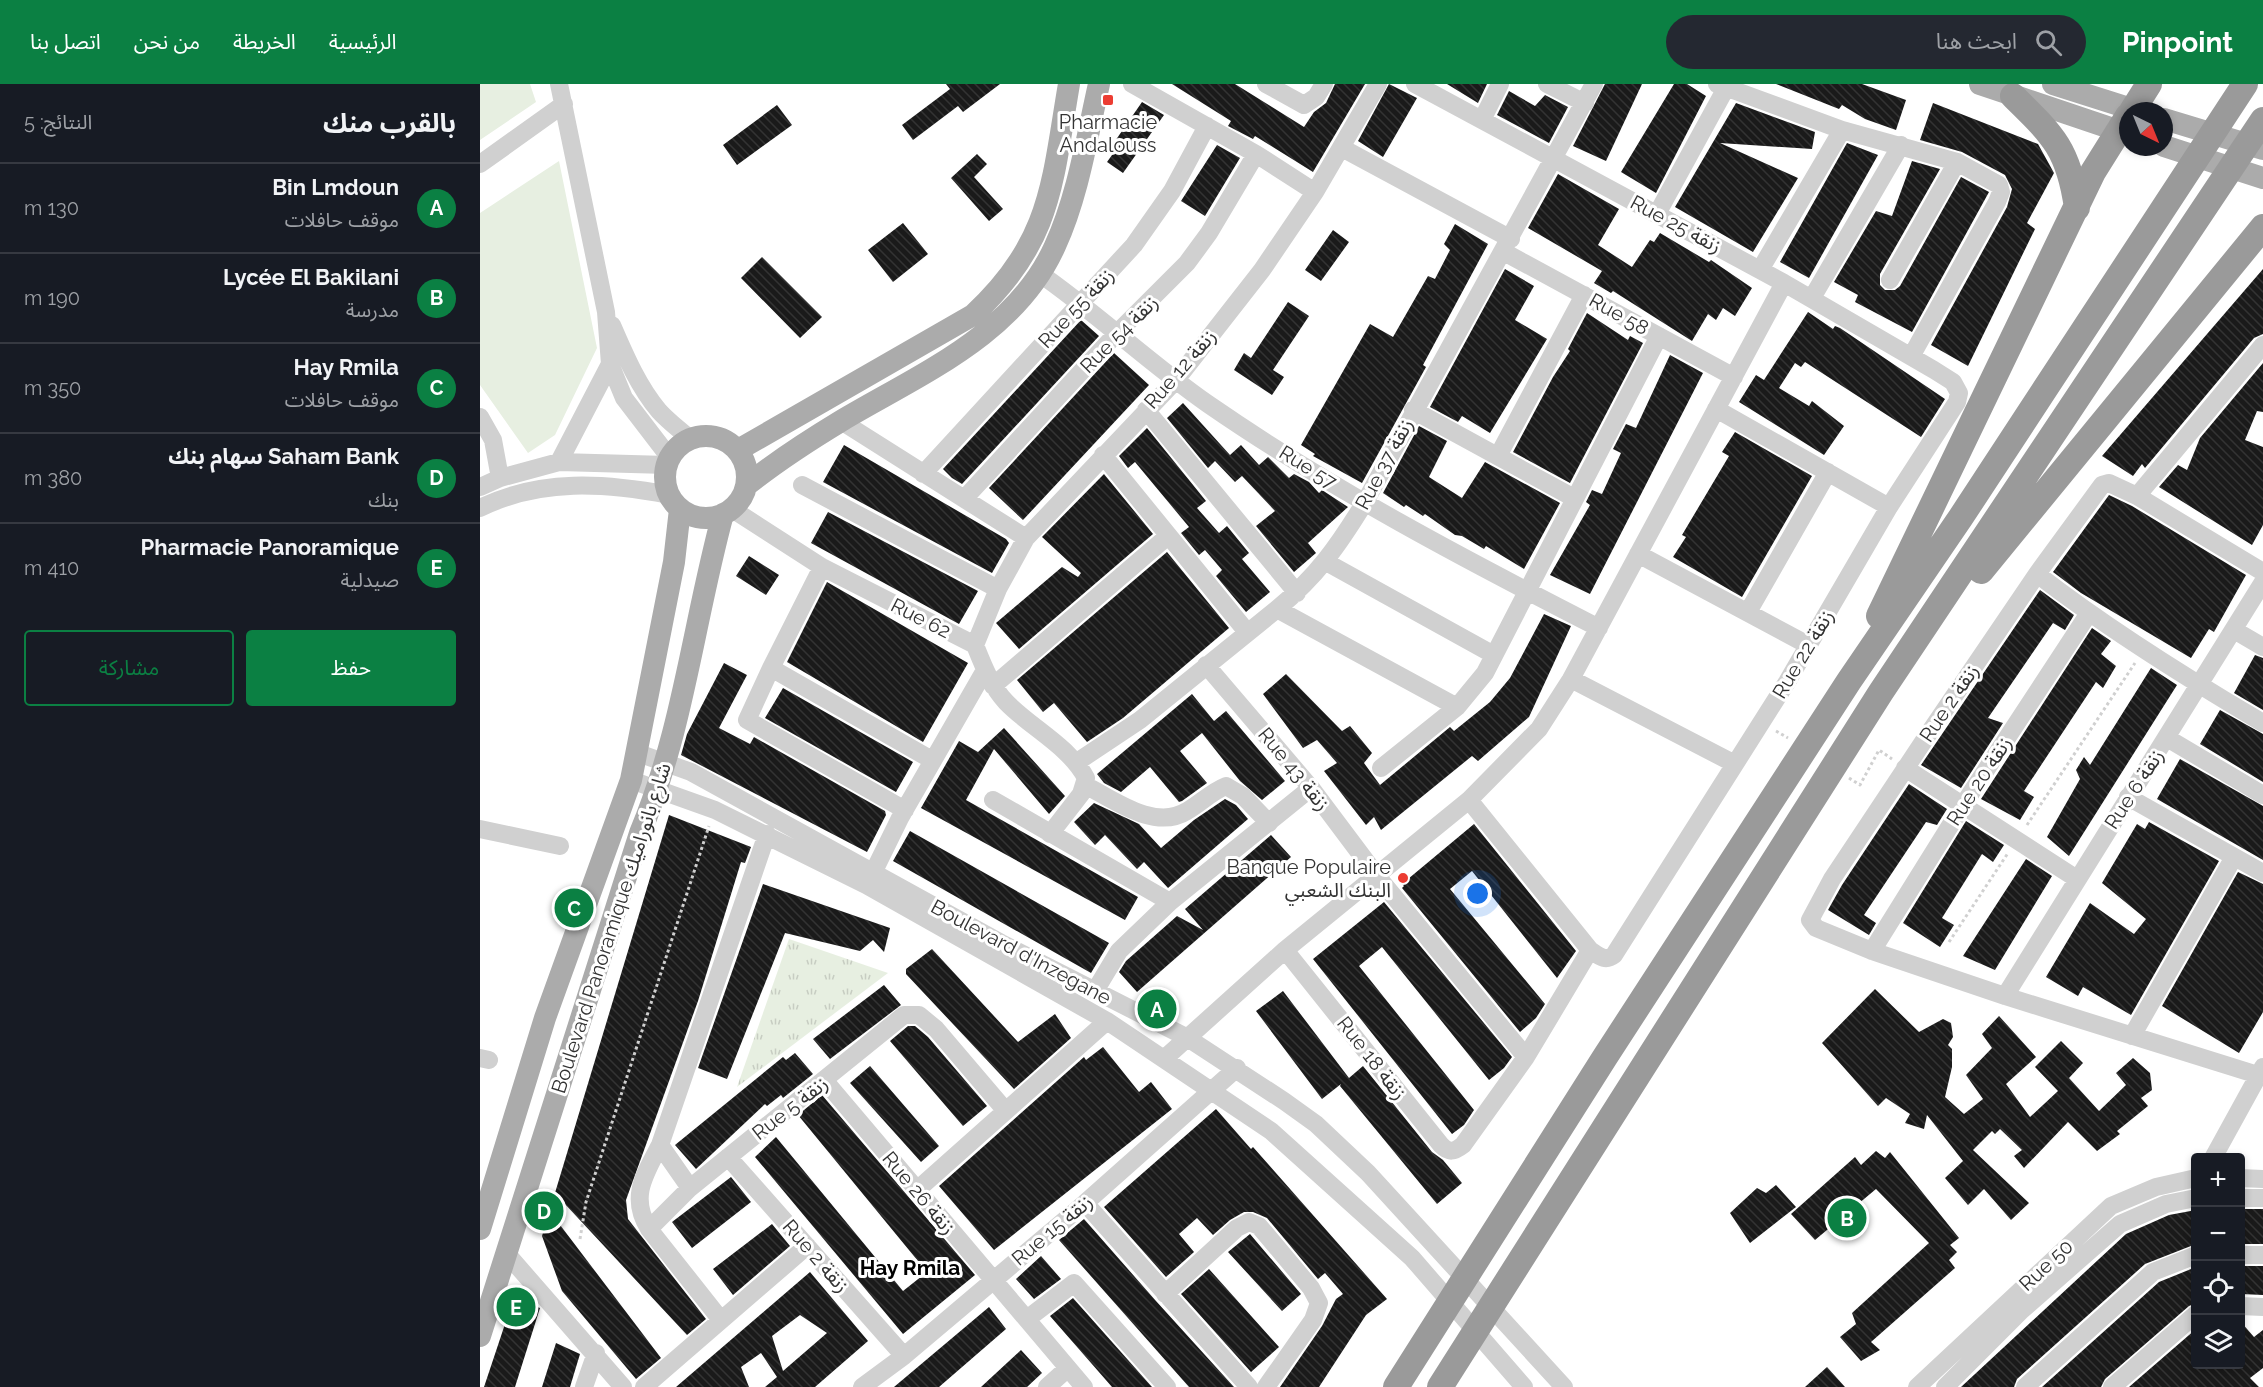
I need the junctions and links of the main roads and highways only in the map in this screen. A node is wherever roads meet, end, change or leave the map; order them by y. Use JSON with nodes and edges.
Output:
{"nodes":[{"id":1,"x":1069,"y":84,"type":"edge"},
{"id":2,"x":1099,"y":84,"type":"edge"},
{"id":3,"x":1980,"y":84,"type":"edge"},
{"id":4,"x":2053,"y":84,"type":"edge"},
{"id":5,"x":2149,"y":84,"type":"edge"},
{"id":6,"x":2245,"y":84,"type":"edge"},
{"id":7,"x":2013,"y":96,"type":"junction"},
{"id":8,"x":2139,"y":102,"type":"edge"},
{"id":9,"x":2119,"y":114,"type":"edge"},
{"id":10,"x":2119,"y":117,"type":"edge"},
{"id":11,"x":2263,"y":120,"type":"edge"},
{"id":12,"x":2173,"y":122,"type":"edge"},
{"id":13,"x":2119,"y":134,"type":"edge"},
{"id":14,"x":2173,"y":149,"type":"edge"},
{"id":15,"x":2263,"y":149,"type":"edge"},
{"id":16,"x":2263,"y":178,"type":"edge"},
{"id":17,"x":2077,"y":208,"type":"junction"},
{"id":18,"x":2263,"y":227,"type":"edge"},
{"id":19,"x":738,"y":450,"type":"junction"},
{"id":20,"x":747,"y":485,"type":"junction"},
{"id":21,"x":675,"y":502,"type":"junction"},
{"id":22,"x":728,"y":512,"type":"junction"},
{"id":23,"x":1849,"y":681,"type":"junction"},
{"id":24,"x":1881,"y":692,"type":"junction"},
{"id":25,"x":480,"y":1229,"type":"edge"},
{"id":26,"x":480,"y":1336,"type":"edge"},
{"id":27,"x":1396,"y":1387,"type":"edge"},
{"id":28,"x":1440,"y":1387,"type":"edge"}],
"edges":[{"from":1,"to":19,"type":"main road"},
{"from":2,"to":20,"type":"main road"},
{"from":3,"to":7,"type":"main road"},
{"from":4,"to":9,"type":"main road"},
{"from":5,"to":8,"type":"highway"},
{"from":6,"to":23,"type":"highway"},
{"from":7,"to":10,"type":"main road"},
{"from":7,"to":17,"type":"highway"},
{"from":11,"to":24,"type":"highway"},
{"from":12,"to":15,"type":"main road"},
{"from":13,"to":17,"type":"highway"},
{"from":14,"to":16,"type":"main road"},
{"from":17,"to":23,"type":"highway"},
{"from":18,"to":24,"type":"highway"},
{"from":19,"to":20,"type":"main road"},
{"from":19,"to":21,"type":"main road"},
{"from":20,"to":22,"type":"main road"},
{"from":21,"to":22,"type":"main road"},
{"from":21,"to":25,"type":"main road","name":"Boulevard Panoramique شارع بانوراميك"},
{"from":22,"to":26,"type":"main road","name":"Boulevard Panoramique شارع بانوراميك"},
{"from":23,"to":27,"type":"highway"},
{"from":24,"to":28,"type":"highway"}]}
